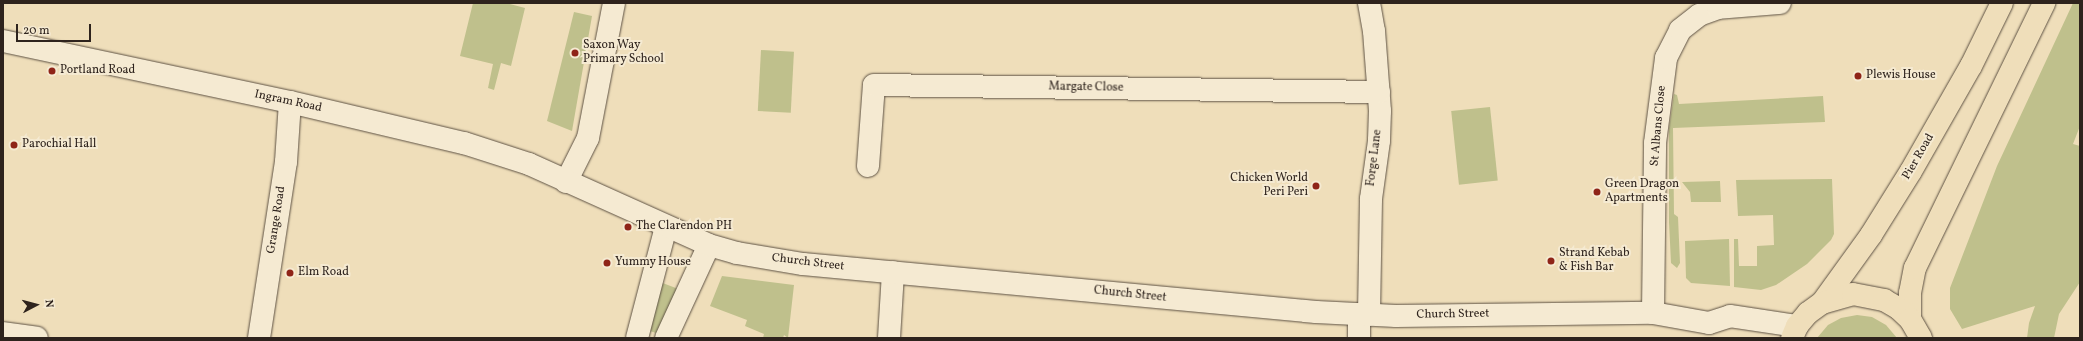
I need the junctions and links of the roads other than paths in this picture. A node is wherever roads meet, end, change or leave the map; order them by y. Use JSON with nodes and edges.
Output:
{"nodes":[{"id":1,"x":614,"y":3,"type":"edge"},
{"id":2,"x":1369,"y":3,"type":"edge"},
{"id":3,"x":2002,"y":3,"type":"edge"},
{"id":4,"x":2044,"y":3,"type":"edge"},
{"id":5,"x":1768,"y":4,"type":"edge"},
{"id":6,"x":3,"y":41,"type":"edge"},
{"id":7,"x":1379,"y":92,"type":"junction"},
{"id":8,"x":290,"y":102,"type":"junction"},
{"id":9,"x":868,"y":166,"type":"dead end"},
{"id":10,"x":566,"y":182,"type":"junction"},
{"id":11,"x":666,"y":227,"type":"junction"},
{"id":12,"x":709,"y":245,"type":"junction"},
{"id":13,"x":892,"y":272,"type":"junction"},
{"id":14,"x":1822,"y":303,"type":"junction"},
{"id":15,"x":1653,"y":313,"type":"junction"},
{"id":16,"x":1364,"y":314,"type":"junction"},
{"id":17,"x":1910,"y":319,"type":"junction"},
{"id":18,"x":1714,"y":330,"type":"edge"},
{"id":19,"x":1794,"y":332,"type":"edge"},
{"id":20,"x":3,"y":333,"type":"edge"},
{"id":21,"x":37,"y":338,"type":"edge"},
{"id":22,"x":259,"y":338,"type":"edge"},
{"id":23,"x":637,"y":338,"type":"edge"},
{"id":24,"x":666,"y":338,"type":"edge"},
{"id":25,"x":889,"y":338,"type":"edge"},
{"id":26,"x":1359,"y":338,"type":"edge"},
{"id":27,"x":1921,"y":338,"type":"edge"}],
"edges":[{"from":1,"to":10,"type":"street"},
{"from":2,"to":7,"type":"street","name":"Forge Lane"},
{"from":3,"to":14,"type":"main road","name":"Pier Road"},
{"from":4,"to":17,"type":"main road"},
{"from":5,"to":15,"type":"street","name":"St Albans Close"},
{"from":6,"to":8,"type":"street","name":"Ingram Road"},
{"from":7,"to":9,"type":"street","name":"Margate Close"},
{"from":7,"to":16,"type":"street","name":"Forge Lane"},
{"from":8,"to":10,"type":"street","name":"Ingram Road"},
{"from":8,"to":22,"type":"street","name":"Grange Road"},
{"from":10,"to":11,"type":"street","name":"Church Street"},
{"from":11,"to":12,"type":"street","name":"Church Street"},
{"from":11,"to":23,"type":"street"},
{"from":12,"to":13,"type":"street","name":"Church Street"},
{"from":12,"to":24,"type":"street"},
{"from":13,"to":16,"type":"street","name":"Church Street"},
{"from":13,"to":25,"type":"street"},
{"from":14,"to":17,"type":"main road"},
{"from":14,"to":19,"type":"main road"},
{"from":15,"to":16,"type":"street","name":"Church Street"},
{"from":15,"to":18,"type":"street","name":"Church Street"},
{"from":16,"to":26,"type":"street","name":"Forge Lane"},
{"from":17,"to":27,"type":"main road"},
{"from":18,"to":19,"type":"street","name":"Church Street"},
{"from":20,"to":21,"type":"street"}]}
